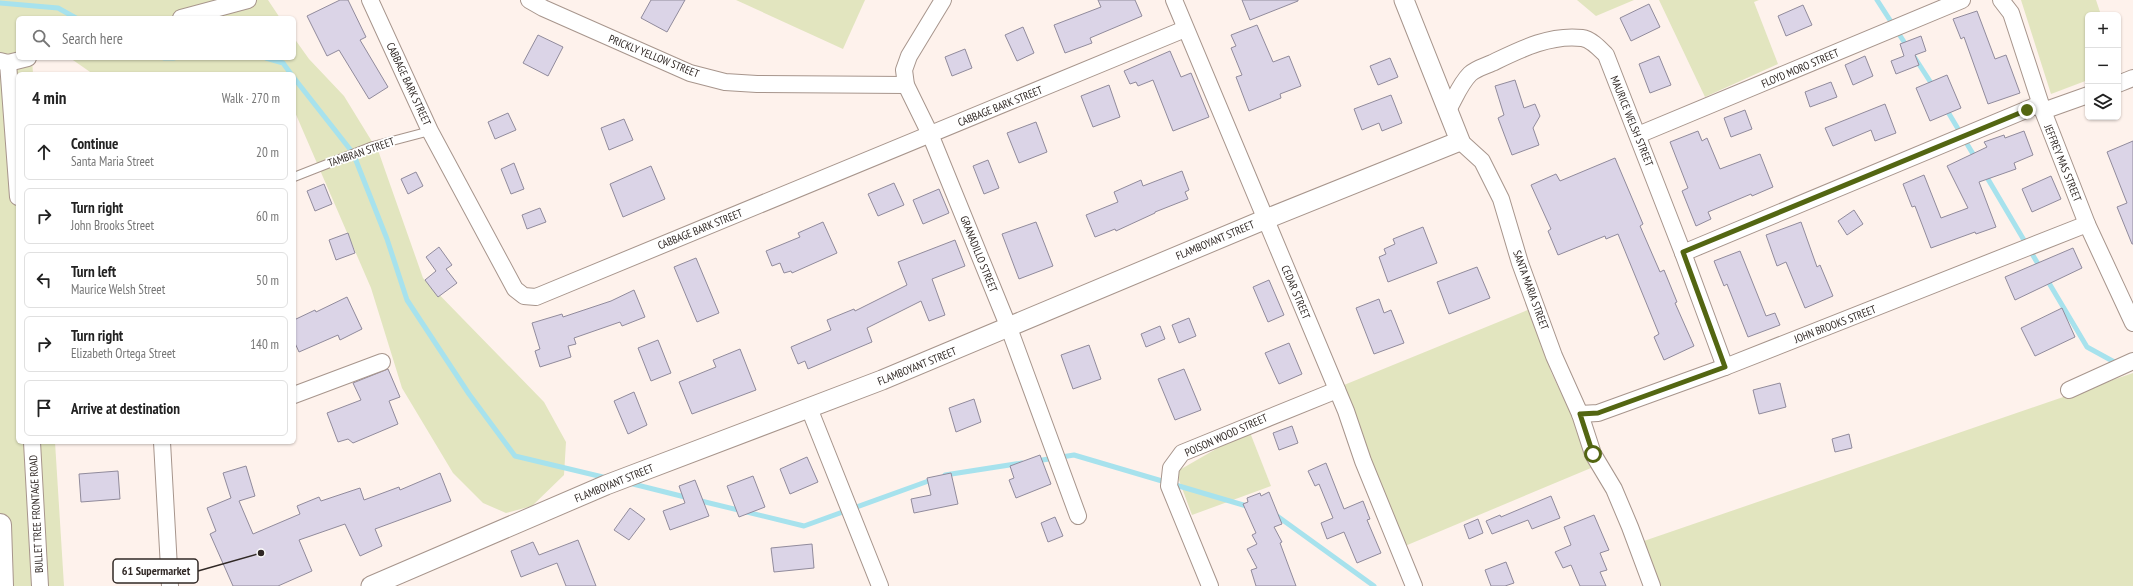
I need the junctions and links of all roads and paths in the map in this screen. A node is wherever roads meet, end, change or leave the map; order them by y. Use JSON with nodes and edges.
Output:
{"nodes":[{"id":1,"x":248,"y":0,"type":"edge"},
{"id":2,"x":370,"y":0,"type":"edge"},
{"id":3,"x":529,"y":0,"type":"edge"},
{"id":4,"x":943,"y":0,"type":"edge"},
{"id":5,"x":1174,"y":0,"type":"edge"},
{"id":6,"x":1404,"y":0,"type":"edge"},
{"id":7,"x":1962,"y":0,"type":"edge"},
{"id":8,"x":2001,"y":0,"type":"edge"},
{"id":9,"x":188,"y":16,"type":"edge"},
{"id":10,"x":1185,"y":29,"type":"junction"},
{"id":11,"x":16,"y":60,"type":"edge"},
{"id":12,"x":4,"y":62,"type":"edge"},
{"id":13,"x":2133,"y":78,"type":"edge"},
{"id":14,"x":2121,"y":83,"type":"edge"},
{"id":15,"x":906,"y":85,"type":"junction"},
{"id":16,"x":2085,"y":96,"type":"edge"},
{"id":17,"x":2041,"y":108,"type":"junction"},
{"id":18,"x":1448,"y":110,"type":"junction"},
{"id":19,"x":430,"y":132,"type":"junction"},
{"id":20,"x":930,"y":134,"type":"junction"},
{"id":21,"x":1638,"y":135,"type":"junction"},
{"id":22,"x":1460,"y":141,"type":"junction"},
{"id":23,"x":296,"y":176,"type":"edge"},
{"id":24,"x":16,"y":178,"type":"edge"},
{"id":25,"x":1266,"y":219,"type":"junction"},
{"id":26,"x":2087,"y":224,"type":"junction"},
{"id":27,"x":1683,"y":252,"type":"junction"},
{"id":28,"x":2133,"y":323,"type":"edge"},
{"id":29,"x":1009,"y":328,"type":"junction"},
{"id":30,"x":2133,"y":361,"type":"edge"},
{"id":31,"x":382,"y":362,"type":"dead end"},
{"id":32,"x":1725,"y":367,"type":"junction"},
{"id":33,"x":1337,"y":390,"type":"junction"},
{"id":34,"x":2069,"y":390,"type":"dead end"},
{"id":35,"x":296,"y":394,"type":"edge"},
{"id":36,"x":809,"y":408,"type":"junction"},
{"id":37,"x":1580,"y":414,"type":"junction"},
{"id":38,"x":32,"y":444,"type":"edge"},
{"id":39,"x":165,"y":444,"type":"edge"},
{"id":40,"x":1078,"y":516,"type":"dead end"},
{"id":41,"x":0,"y":525,"type":"edge"},
{"id":42,"x":393,"y":582,"type":"edge"},
{"id":43,"x":2,"y":586,"type":"edge"},
{"id":44,"x":40,"y":586,"type":"edge"},
{"id":45,"x":170,"y":586,"type":"edge"},
{"id":46,"x":371,"y":586,"type":"edge"},
{"id":47,"x":880,"y":586,"type":"edge"},
{"id":48,"x":1210,"y":586,"type":"edge"},
{"id":49,"x":1414,"y":586,"type":"edge"},
{"id":50,"x":1652,"y":586,"type":"edge"}],
"edges":[{"from":1,"to":9,"type":"street"},
{"from":2,"to":19,"type":"street","name":"CABBAGE BARK STREET"},
{"from":3,"to":15,"type":"street","name":"PRICKLY YELLOW STREET"},
{"from":4,"to":15,"type":"street","name":"GRANADILLO STREET"},
{"from":5,"to":10,"type":"street","name":"CEDAR STREET"},
{"from":6,"to":18,"type":"street","name":"SANTA MARIA STREET"},
{"from":7,"to":21,"type":"street","name":"FLOYD MORO STREET"},
{"from":8,"to":17,"type":"street","name":"JEFFREY MAS STREET"},
{"from":10,"to":20,"type":"street","name":"CABBAGE BARK STREET"},
{"from":10,"to":25,"type":"street","name":"CEDAR STREET"},
{"from":11,"to":12,"type":"street"},
{"from":12,"to":24,"type":"street"},
{"from":13,"to":14,"type":"street"},
{"from":15,"to":20,"type":"street","name":"GRANADILLO STREET"},
{"from":16,"to":17,"type":"street"},
{"from":17,"to":26,"type":"street","name":"JEFFREY MAS STREET"},
{"from":17,"to":27,"type":"street"},
{"from":18,"to":21,"type":"street","name":"MAURICE WELSH STREET"},
{"from":18,"to":22,"type":"street","name":"SANTA MARIA STREET"},
{"from":19,"to":20,"type":"street","name":"CABBAGE BARK STREET"},
{"from":19,"to":23,"type":"lane","name":"TAMBRAN STREET"},
{"from":20,"to":29,"type":"street","name":"GRANADILLO STREET"},
{"from":21,"to":27,"type":"street","name":"MAURICE WELSH STREET"},
{"from":22,"to":25,"type":"street","name":"FLAMBOYANT STREET"},
{"from":22,"to":37,"type":"street","name":"SANTA MARIA STREET"},
{"from":25,"to":29,"type":"street","name":"FLAMBOYANT STREET"},
{"from":25,"to":33,"type":"street","name":"CEDAR STREET"},
{"from":26,"to":28,"type":"street","name":"JEFFREY MAS STREET"},
{"from":26,"to":32,"type":"street","name":"JOHN BROOKS STREET"},
{"from":27,"to":32,"type":"street","name":"MAURICE WELSH STREET"},
{"from":29,"to":36,"type":"street","name":"FLAMBOYANT STREET"},
{"from":29,"to":40,"type":"street","name":"GRANADILLO STREET"},
{"from":30,"to":34,"type":"street"},
{"from":31,"to":35,"type":"street"},
{"from":32,"to":37,"type":"street","name":"JOHN BROOKS STREET"},
{"from":33,"to":48,"type":"street","name":"POISON WOOD STREET"},
{"from":33,"to":49,"type":"street","name":"CEDAR STREET"},
{"from":36,"to":42,"type":"street","name":"FLAMBOYANT STREET"},
{"from":36,"to":47,"type":"street"},
{"from":37,"to":50,"type":"street","name":"SANTA MARIA STREET"},
{"from":38,"to":44,"type":"street","name":"BULLET TREE FRONTAGE ROAD"},
{"from":39,"to":45,"type":"street"},
{"from":41,"to":43,"type":"main road"},
{"from":42,"to":46,"type":"street","name":"FLAMBOYANT STREET"}]}
